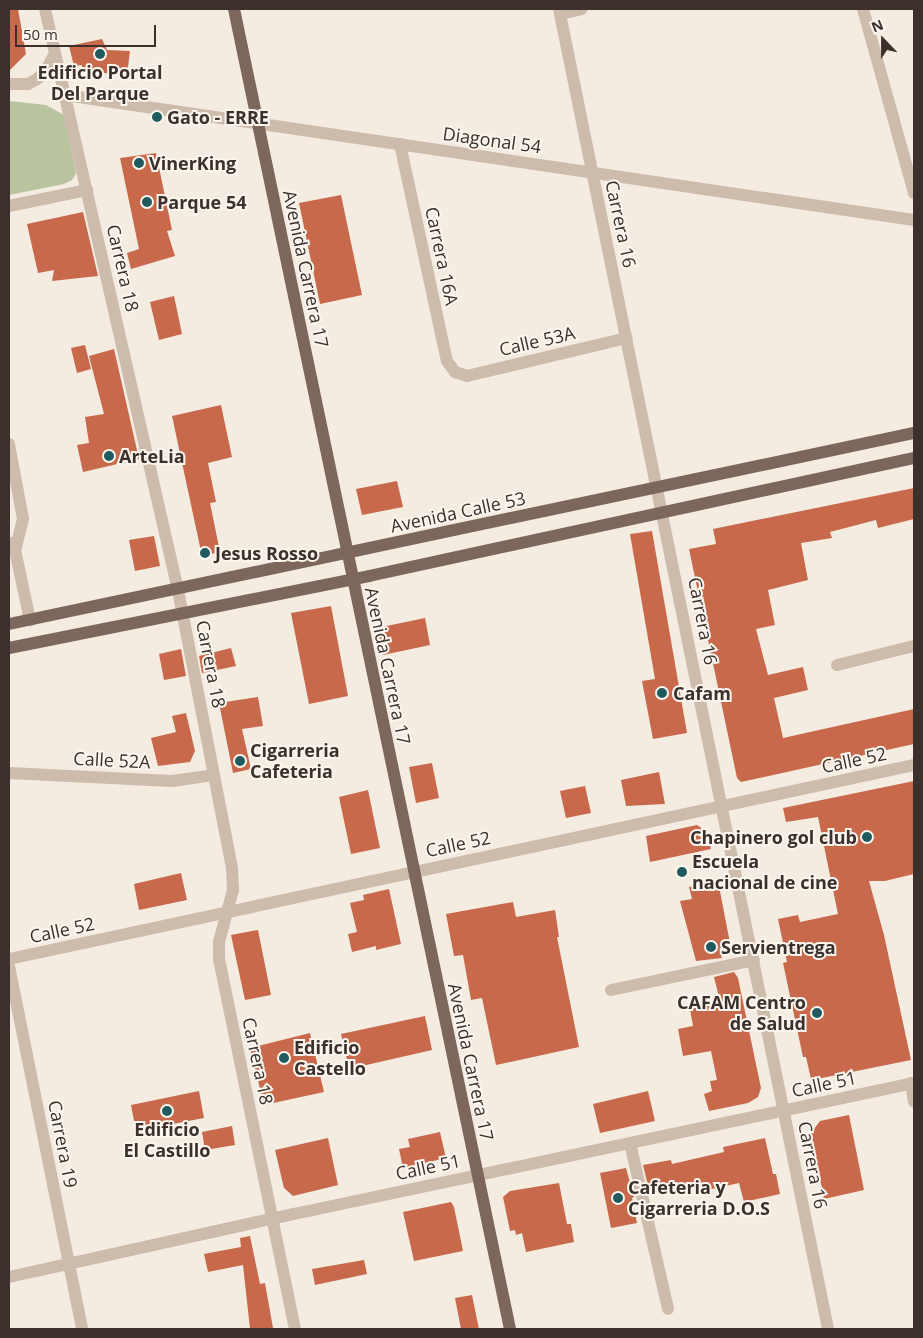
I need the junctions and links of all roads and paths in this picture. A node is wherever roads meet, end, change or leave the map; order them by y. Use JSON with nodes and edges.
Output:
{"nodes":[{"id":1,"x":45,"y":9,"type":"edge"},
{"id":2,"x":234,"y":9,"type":"edge"},
{"id":3,"x":581,"y":9,"type":"edge"},
{"id":4,"x":863,"y":9,"type":"edge"},
{"id":5,"x":560,"y":11,"type":"edge"},
{"id":6,"x":55,"y":53,"type":"junction"},
{"id":7,"x":9,"y":84,"type":"edge"},
{"id":8,"x":65,"y":94,"type":"junction"},
{"id":9,"x":258,"y":123,"type":"junction"},
{"id":10,"x":400,"y":144,"type":"junction"},
{"id":11,"x":593,"y":173,"type":"junction"},
{"id":12,"x":87,"y":190,"type":"junction"},
{"id":13,"x":914,"y":193,"type":"edge"},
{"id":14,"x":9,"y":206,"type":"edge"},
{"id":15,"x":914,"y":220,"type":"edge"},
{"id":16,"x":627,"y":338,"type":"junction"},
{"id":17,"x":455,"y":372,"type":"joint"},
{"id":18,"x":914,"y":433,"type":"edge"},
{"id":19,"x":9,"y":444,"type":"edge"},
{"id":20,"x":914,"y":458,"type":"edge"},
{"id":21,"x":658,"y":488,"type":"junction"},
{"id":22,"x":663,"y":512,"type":"junction"},
{"id":23,"x":12,"y":545,"type":"edge"},
{"id":24,"x":347,"y":554,"type":"junction"},
{"id":25,"x":352,"y":579,"type":"junction"},
{"id":26,"x":178,"y":590,"type":"junction"},
{"id":27,"x":183,"y":613,"type":"junction"},
{"id":28,"x":30,"y":620,"type":"junction"},
{"id":29,"x":9,"y":624,"type":"edge"},
{"id":30,"x":914,"y":646,"type":"edge"},
{"id":31,"x":9,"y":648,"type":"edge"},
{"id":32,"x":837,"y":665,"type":"dead end"},
{"id":33,"x":914,"y":765,"type":"edge"},
{"id":34,"x":9,"y":773,"type":"edge"},
{"id":35,"x":214,"y":775,"type":"junction"},
{"id":36,"x":722,"y":806,"type":"junction"},
{"id":37,"x":413,"y":871,"type":"junction"},
{"id":38,"x":226,"y":912,"type":"junction"},
{"id":39,"x":9,"y":959,"type":"edge"},
{"id":40,"x":754,"y":960,"type":"junction"},
{"id":41,"x":9,"y":966,"type":"edge"},
{"id":42,"x":611,"y":990,"type":"dead end"},
{"id":43,"x":913,"y":1083,"type":"edge"},
{"id":44,"x":914,"y":1102,"type":"edge"},
{"id":45,"x":784,"y":1110,"type":"junction"},
{"id":46,"x":630,"y":1143,"type":"junction"},
{"id":47,"x":477,"y":1175,"type":"junction"},
{"id":48,"x":272,"y":1218,"type":"junction"},
{"id":49,"x":69,"y":1264,"type":"junction"},
{"id":50,"x":9,"y":1277,"type":"edge"},
{"id":51,"x":668,"y":1309,"type":"dead end"},
{"id":52,"x":82,"y":1329,"type":"edge"},
{"id":53,"x":295,"y":1329,"type":"edge"},
{"id":54,"x":510,"y":1329,"type":"edge"},
{"id":55,"x":828,"y":1329,"type":"edge"}],
"edges":[{"from":1,"to":6,"type":"street","name":"Carrera 18"},
{"from":2,"to":9,"type":"main road","name":"Avenida Carrera 17"},
{"from":3,"to":5,"type":"street"},
{"from":4,"to":13,"type":"street"},
{"from":5,"to":11,"type":"street","name":"Carrera 16"},
{"from":6,"to":7,"type":"street"},
{"from":6,"to":8,"type":"street","name":"Carrera 18"},
{"from":8,"to":9,"type":"street","name":"Diagonal 54"},
{"from":8,"to":12,"type":"street","name":"Carrera 18"},
{"from":9,"to":10,"type":"street","name":"Diagonal 54"},
{"from":9,"to":24,"type":"main road","name":"Avenida Carrera 17"},
{"from":10,"to":11,"type":"street","name":"Diagonal 54"},
{"from":10,"to":17,"type":"street","name":"Carrera 16A"},
{"from":11,"to":15,"type":"street","name":"Diagonal 54"},
{"from":11,"to":16,"type":"street","name":"Carrera 16"},
{"from":12,"to":14,"type":"street"},
{"from":12,"to":26,"type":"street","name":"Carrera 18"},
{"from":16,"to":17,"type":"street","name":"Calle 53A"},
{"from":16,"to":21,"type":"street","name":"Carrera 16"},
{"from":18,"to":21,"type":"main road","name":"Avenida Calle 53"},
{"from":19,"to":23,"type":"street"},
{"from":20,"to":22,"type":"main road"},
{"from":21,"to":22,"type":"street","name":"Carrera 16"},
{"from":21,"to":24,"type":"main road","name":"Avenida Calle 53"},
{"from":22,"to":25,"type":"main road"},
{"from":22,"to":36,"type":"street","name":"Carrera 16"},
{"from":23,"to":28,"type":"street"},
{"from":24,"to":25,"type":"main road","name":"Avenida Carrera 17"},
{"from":24,"to":26,"type":"main road","name":"Avenida Calle 53"},
{"from":25,"to":27,"type":"main road"},
{"from":25,"to":37,"type":"main road","name":"Avenida Carrera 17"},
{"from":26,"to":27,"type":"street","name":"Carrera 18"},
{"from":26,"to":28,"type":"main road","name":"Avenida Calle 53"},
{"from":27,"to":31,"type":"main road"},
{"from":27,"to":35,"type":"street","name":"Carrera 18"},
{"from":28,"to":29,"type":"main road","name":"Avenida Calle 53"},
{"from":30,"to":32,"type":"street"},
{"from":33,"to":36,"type":"street","name":"Calle 52"},
{"from":34,"to":35,"type":"street","name":"Calle 52A"},
{"from":35,"to":38,"type":"street","name":"Carrera 18"},
{"from":36,"to":37,"type":"street","name":"Calle 52"},
{"from":36,"to":40,"type":"street","name":"Carrera 16"},
{"from":37,"to":38,"type":"street","name":"Calle 52"},
{"from":37,"to":47,"type":"main road","name":"Avenida Carrera 17"},
{"from":38,"to":39,"type":"street","name":"Calle 52"},
{"from":38,"to":48,"type":"street","name":"Carrera 18"},
{"from":40,"to":42,"type":"street"},
{"from":40,"to":45,"type":"street","name":"Carrera 16"},
{"from":41,"to":49,"type":"street","name":"Carrera 19"},
{"from":43,"to":44,"type":"street"},
{"from":43,"to":45,"type":"street","name":"Calle 51"},
{"from":45,"to":46,"type":"street","name":"Calle 51"},
{"from":45,"to":55,"type":"street","name":"Carrera 16"},
{"from":46,"to":47,"type":"street","name":"Calle 51"},
{"from":46,"to":51,"type":"street"},
{"from":47,"to":48,"type":"street","name":"Calle 51"},
{"from":47,"to":54,"type":"main road","name":"Avenida Carrera 17"},
{"from":48,"to":49,"type":"street","name":"Calle 51"},
{"from":48,"to":53,"type":"street","name":"Carrera 18"},
{"from":49,"to":50,"type":"street","name":"Calle 51"},
{"from":49,"to":52,"type":"street","name":"Carrera 19"}]}
